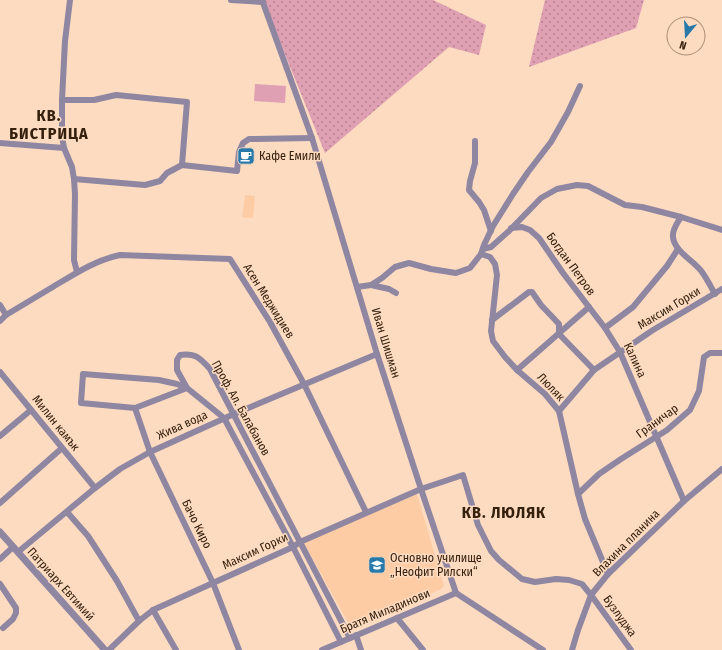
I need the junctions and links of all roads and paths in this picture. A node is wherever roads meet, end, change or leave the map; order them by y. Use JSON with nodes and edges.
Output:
{"nodes":[{"id":1,"x":70,"y":0,"type":"edge"},
{"id":2,"x":231,"y":0,"type":"edge"},
{"id":3,"x":262,"y":1,"type":"edge"},
{"id":4,"x":580,"y":86,"type":"dead end"},
{"id":5,"x":62,"y":100,"type":"junction"},
{"id":6,"x":312,"y":138,"type":"junction"},
{"id":7,"x":475,"y":141,"type":"dead end"},
{"id":8,"x":0,"y":143,"type":"edge"},
{"id":9,"x":64,"y":148,"type":"junction"},
{"id":10,"x":182,"y":165,"type":"junction"},
{"id":11,"x":74,"y":179,"type":"junction"},
{"id":12,"x":681,"y":216,"type":"junction"},
{"id":13,"x":511,"y":228,"type":"junction"},
{"id":14,"x":722,"y":230,"type":"edge"},
{"id":15,"x":491,"y":231,"type":"junction"},
{"id":16,"x":678,"y":249,"type":"junction"},
{"id":17,"x":482,"y":252,"type":"junction"},
{"id":18,"x":77,"y":272,"type":"junction"},
{"id":19,"x":371,"y":285,"type":"junction"},
{"id":20,"x":357,"y":287,"type":"junction"},
{"id":21,"x":722,"y":289,"type":"edge"},
{"id":22,"x":396,"y":293,"type":"dead end"},
{"id":23,"x":715,"y":294,"type":"junction"},
{"id":24,"x":0,"y":305,"type":"edge"},
{"id":25,"x":589,"y":307,"type":"junction"},
{"id":26,"x":6,"y":315,"type":"junction"},
{"id":27,"x":492,"y":320,"type":"junction"},
{"id":28,"x":0,"y":321,"type":"edge"},
{"id":29,"x":605,"y":328,"type":"junction"},
{"id":30,"x":559,"y":334,"type":"junction"},
{"id":31,"x":620,"y":352,"type":"junction"},
{"id":32,"x":722,"y":353,"type":"edge"},
{"id":33,"x":377,"y":354,"type":"junction"},
{"id":34,"x":517,"y":370,"type":"junction"},
{"id":35,"x":594,"y":370,"type":"junction"},
{"id":36,"x":0,"y":372,"type":"edge"},
{"id":37,"x":304,"y":384,"type":"junction"},
{"id":38,"x":187,"y":388,"type":"junction"},
{"id":39,"x":135,"y":408,"type":"junction"},
{"id":40,"x":31,"y":410,"type":"junction"},
{"id":41,"x":559,"y":411,"type":"junction"},
{"id":42,"x":234,"y":414,"type":"junction"},
{"id":43,"x":224,"y":418,"type":"junction"},
{"id":44,"x":0,"y":436,"type":"edge"},
{"id":45,"x":656,"y":437,"type":"junction"},
{"id":46,"x":62,"y":448,"type":"junction"},
{"id":47,"x":150,"y":452,"type":"junction"},
{"id":48,"x":722,"y":469,"type":"edge"},
{"id":49,"x":94,"y":488,"type":"junction"},
{"id":50,"x":420,"y":489,"type":"junction"},
{"id":51,"x":578,"y":494,"type":"junction"},
{"id":52,"x":684,"y":501,"type":"junction"},
{"id":53,"x":0,"y":502,"type":"edge"},
{"id":54,"x":67,"y":512,"type":"junction"},
{"id":55,"x":366,"y":512,"type":"junction"},
{"id":56,"x":0,"y":532,"type":"edge"},
{"id":57,"x":300,"y":542,"type":"junction"},
{"id":58,"x":293,"y":547,"type":"junction"},
{"id":59,"x":16,"y":550,"type":"junction"},
{"id":60,"x":0,"y":559,"type":"edge"},
{"id":61,"x":608,"y":574,"type":"junction"},
{"id":62,"x":213,"y":583,"type":"junction"},
{"id":63,"x":0,"y":584,"type":"edge"},
{"id":64,"x":456,"y":593,"type":"junction"},
{"id":65,"x":591,"y":595,"type":"junction"},
{"id":66,"x":153,"y":610,"type":"junction"},
{"id":67,"x":397,"y":618,"type":"junction"},
{"id":68,"x":140,"y":621,"type":"junction"},
{"id":69,"x":3,"y":628,"type":"dead end"},
{"id":70,"x":356,"y":635,"type":"junction"},
{"id":71,"x":350,"y":638,"type":"junction"},
{"id":72,"x":341,"y":642,"type":"junction"},
{"id":73,"x":105,"y":650,"type":"edge"},
{"id":74,"x":108,"y":650,"type":"edge"},
{"id":75,"x":176,"y":650,"type":"edge"},
{"id":76,"x":239,"y":650,"type":"edge"},
{"id":77,"x":322,"y":650,"type":"edge"},
{"id":78,"x":361,"y":650,"type":"edge"},
{"id":79,"x":423,"y":650,"type":"edge"},
{"id":80,"x":543,"y":650,"type":"edge"},
{"id":81,"x":572,"y":650,"type":"edge"},
{"id":82,"x":631,"y":650,"type":"edge"}],
"edges":[{"from":1,"to":5,"type":"street"},
{"from":2,"to":3,"type":"street"},
{"from":3,"to":6,"type":"street","name":"Иван Шишман"},
{"from":4,"to":15,"type":"street"},
{"from":5,"to":9,"type":"street"},
{"from":5,"to":10,"type":"street"},
{"from":6,"to":10,"type":"street"},
{"from":6,"to":20,"type":"street","name":"Иван Шишман"},
{"from":7,"to":15,"type":"street"},
{"from":8,"to":9,"type":"street"},
{"from":9,"to":11,"type":"street"},
{"from":10,"to":11,"type":"street"},
{"from":11,"to":18,"type":"street"},
{"from":12,"to":13,"type":"street"},
{"from":12,"to":14,"type":"street"},
{"from":12,"to":16,"type":"street"},
{"from":13,"to":17,"type":"street"},
{"from":13,"to":25,"type":"street","name":"Богдан Петров"},
{"from":15,"to":17,"type":"street"},
{"from":16,"to":23,"type":"street"},
{"from":16,"to":29,"type":"street"},
{"from":17,"to":19,"type":"street"},
{"from":17,"to":27,"type":"street","name":"Люляк"},
{"from":18,"to":26,"type":"street","name":"Асен Меджидиев"},
{"from":18,"to":37,"type":"street","name":"Асен Меджидиев"},
{"from":19,"to":20,"type":"street"},
{"from":19,"to":22,"type":"street"},
{"from":20,"to":33,"type":"street","name":"Иван Шишман"},
{"from":21,"to":23,"type":"street","name":"Максим Горки"},
{"from":23,"to":31,"type":"street","name":"Максим Горки"},
{"from":24,"to":26,"type":"street"},
{"from":25,"to":29,"type":"street","name":"Богдан Петров"},
{"from":25,"to":30,"type":"street"},
{"from":26,"to":28,"type":"street","name":"Асен Меджидиев"},
{"from":27,"to":30,"type":"street"},
{"from":27,"to":34,"type":"street","name":"Люляк"},
{"from":29,"to":31,"type":"street","name":"Калина"},
{"from":30,"to":34,"type":"street"},
{"from":30,"to":35,"type":"street"},
{"from":31,"to":35,"type":"street","name":"Максим Горки"},
{"from":31,"to":45,"type":"street","name":"Калина"},
{"from":32,"to":45,"type":"street","name":"Граничар"},
{"from":33,"to":37,"type":"street","name":"Жива вода"},
{"from":33,"to":50,"type":"street","name":"Иван Шишман"},
{"from":34,"to":41,"type":"street","name":"Люляк"},
{"from":35,"to":41,"type":"street","name":"Максим Горки"},
{"from":36,"to":40,"type":"street","name":"Милин камък"},
{"from":37,"to":42,"type":"street","name":"Жива вода"},
{"from":37,"to":55,"type":"street","name":"Асен Меджидиев"},
{"from":38,"to":39,"type":"street"},
{"from":38,"to":39,"type":"street"},
{"from":38,"to":42,"type":"street","name":"Проф. Ал. Балабанов"},
{"from":38,"to":43,"type":"street","name":"Проф. Ал. Балабанов"},
{"from":39,"to":47,"type":"street","name":"Бачо Киро"},
{"from":40,"to":44,"type":"street"},
{"from":40,"to":46,"type":"street","name":"Милин камък"},
{"from":41,"to":51,"type":"street","name":"Люляк"},
{"from":42,"to":43,"type":"street","name":"Жива вода"},
{"from":42,"to":57,"type":"street","name":"Проф. Ал. Балабанов"},
{"from":43,"to":47,"type":"street","name":"Жива вода"},
{"from":43,"to":58,"type":"street","name":"Проф. Ал. Балабанов"},
{"from":45,"to":51,"type":"street","name":"Граничар"},
{"from":45,"to":52,"type":"street","name":"Калина"},
{"from":46,"to":49,"type":"street","name":"Милин камък"},
{"from":46,"to":53,"type":"street"},
{"from":47,"to":49,"type":"street","name":"Жива вода"},
{"from":47,"to":62,"type":"street","name":"Бачо Киро"},
{"from":48,"to":52,"type":"street","name":"Влахина планина"},
{"from":49,"to":54,"type":"street","name":"Жива вода"},
{"from":50,"to":55,"type":"street","name":"Максим Горки"},
{"from":50,"to":64,"type":"street","name":"Иван Шишман"},
{"from":50,"to":65,"type":"street","name":"Бузлуджа"},
{"from":51,"to":61,"type":"street","name":"Люляк"},
{"from":52,"to":61,"type":"street","name":"Влахина планина"},
{"from":54,"to":59,"type":"street","name":"Жива вода"},
{"from":54,"to":68,"type":"street"},
{"from":55,"to":57,"type":"street","name":"Максим Горки"},
{"from":56,"to":59,"type":"street","name":"Патриарх Евтимий"},
{"from":57,"to":58,"type":"street","name":"Максим Горки"},
{"from":57,"to":71,"type":"street","name":"Проф. Ал. Балабанов"},
{"from":58,"to":62,"type":"street","name":"Максим Горки"},
{"from":58,"to":72,"type":"street","name":"Проф. Ал. Балабанов"},
{"from":59,"to":60,"type":"street","name":"Жива вода"},
{"from":59,"to":73,"type":"street","name":"Патриарх Евтимий"},
{"from":61,"to":65,"type":"street","name":"Влахина планина"},
{"from":62,"to":66,"type":"street","name":"Максим Горки"},
{"from":62,"to":76,"type":"street","name":"Бачо Киро"},
{"from":63,"to":69,"type":"street"},
{"from":64,"to":67,"type":"street","name":"Братя Миладинови"},
{"from":64,"to":80,"type":"street"},
{"from":65,"to":81,"type":"street","name":"Влахина планина"},
{"from":65,"to":82,"type":"street","name":"Бузлуджа"},
{"from":66,"to":68,"type":"street","name":"Максим Горки"},
{"from":66,"to":75,"type":"street"},
{"from":67,"to":70,"type":"street","name":"Братя Миладинови"},
{"from":67,"to":79,"type":"street"},
{"from":68,"to":74,"type":"street","name":"Максим Горки"},
{"from":70,"to":71,"type":"street","name":"Братя Миладинови"},
{"from":70,"to":78,"type":"street"},
{"from":71,"to":72,"type":"street","name":"Братя Миладинови"},
{"from":72,"to":77,"type":"street","name":"Братя Миладинови"}]}
